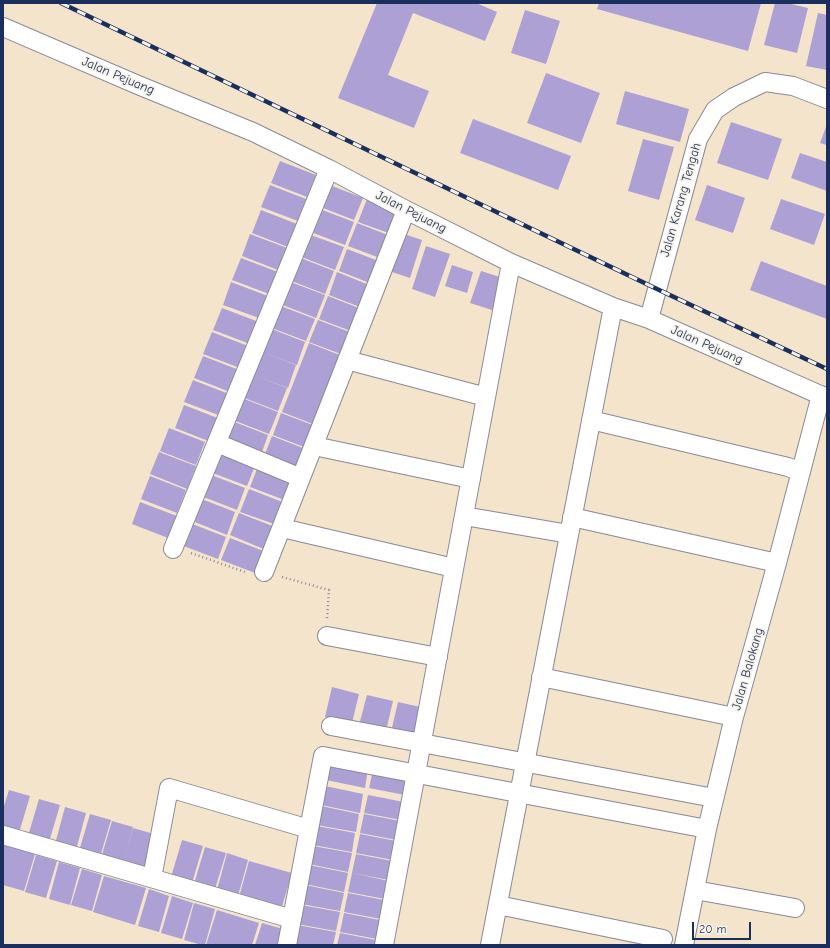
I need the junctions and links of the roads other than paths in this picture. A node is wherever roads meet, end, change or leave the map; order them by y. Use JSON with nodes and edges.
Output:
{"nodes":[{"id":1,"x":3,"y":27,"type":"edge"},
{"id":2,"x":827,"y":99,"type":"edge"},
{"id":3,"x":329,"y":169,"type":"junction"},
{"id":4,"x":406,"y":210,"type":"junction"},
{"id":5,"x":511,"y":263,"type":"junction"},
{"id":6,"x":613,"y":307,"type":"junction"},
{"id":7,"x":649,"y":319,"type":"junction"},
{"id":8,"x":347,"y":360,"type":"junction"},
{"id":9,"x":486,"y":397,"type":"junction"},
{"id":10,"x":824,"y":397,"type":"edge"},
{"id":11,"x":591,"y":420,"type":"junction"},
{"id":12,"x":217,"y":443,"type":"junction"},
{"id":13,"x":314,"y":446,"type":"junction"},
{"id":14,"x":800,"y":472,"type":"junction"},
{"id":15,"x":301,"y":478,"type":"junction"},
{"id":16,"x":471,"y":479,"type":"junction"},
{"id":17,"x":464,"y":516,"type":"junction"},
{"id":18,"x":571,"y":525,"type":"junction"},
{"id":19,"x":282,"y":528,"type":"junction"},
{"id":20,"x":173,"y":549,"type":"dead end"},
{"id":21,"x":777,"y":563,"type":"junction"},
{"id":22,"x":454,"y":568,"type":"junction"},
{"id":23,"x":264,"y":572,"type":"dead end"},
{"id":24,"x":327,"y":636,"type":"dead end"},
{"id":25,"x":438,"y":657,"type":"junction"},
{"id":26,"x":541,"y":676,"type":"junction"},
{"id":27,"x":734,"y":717,"type":"junction"},
{"id":28,"x":331,"y":726,"type":"dead end"},
{"id":29,"x":422,"y":743,"type":"junction"},
{"id":30,"x":525,"y":763,"type":"junction"},
{"id":31,"x":416,"y":773,"type":"junction"},
{"id":32,"x":519,"y":793,"type":"junction"},
{"id":33,"x":714,"y":798,"type":"junction"},
{"id":34,"x":309,"y":829,"type":"junction"},
{"id":35,"x":707,"y":829,"type":"junction"},
{"id":36,"x":3,"y":835,"type":"edge"},
{"id":37,"x":152,"y":878,"type":"junction"},
{"id":38,"x":695,"y":890,"type":"junction"},
{"id":39,"x":498,"y":905,"type":"junction"},
{"id":40,"x":795,"y":908,"type":"dead end"},
{"id":41,"x":292,"y":919,"type":"junction"},
{"id":42,"x":663,"y":939,"type":"dead end"},
{"id":43,"x":287,"y":945,"type":"edge"},
{"id":44,"x":384,"y":945,"type":"edge"},
{"id":45,"x":490,"y":945,"type":"edge"},
{"id":46,"x":684,"y":945,"type":"edge"}],
"edges":[{"from":1,"to":3,"type":"street","name":"Jalan Pejuang"},
{"from":2,"to":7,"type":"street","name":"Jalan Karang Tengah"},
{"from":3,"to":4,"type":"street","name":"Jalan Pejuang"},
{"from":3,"to":12,"type":"street"},
{"from":4,"to":5,"type":"street","name":"Jalan Pejuang"},
{"from":4,"to":8,"type":"street"},
{"from":5,"to":6,"type":"street","name":"Jalan Pejuang"},
{"from":5,"to":9,"type":"street"},
{"from":6,"to":7,"type":"street","name":"Jalan Pejuang"},
{"from":6,"to":11,"type":"street"},
{"from":7,"to":10,"type":"street","name":"Jalan Pejuang"},
{"from":8,"to":9,"type":"street"},
{"from":8,"to":13,"type":"street"},
{"from":9,"to":16,"type":"street"},
{"from":10,"to":14,"type":"street","name":"Jalan Balokang"},
{"from":11,"to":14,"type":"street"},
{"from":11,"to":18,"type":"street"},
{"from":12,"to":15,"type":"street"},
{"from":12,"to":20,"type":"street"},
{"from":13,"to":15,"type":"street"},
{"from":13,"to":16,"type":"street"},
{"from":14,"to":21,"type":"street","name":"Jalan Balokang"},
{"from":15,"to":19,"type":"street"},
{"from":16,"to":17,"type":"street"},
{"from":17,"to":18,"type":"street"},
{"from":17,"to":22,"type":"street"},
{"from":18,"to":21,"type":"street"},
{"from":18,"to":26,"type":"street"},
{"from":19,"to":22,"type":"street"},
{"from":19,"to":23,"type":"street"},
{"from":21,"to":27,"type":"street","name":"Jalan Balokang"},
{"from":22,"to":25,"type":"street"},
{"from":24,"to":25,"type":"street"},
{"from":25,"to":29,"type":"street"},
{"from":26,"to":27,"type":"street"},
{"from":26,"to":30,"type":"street"},
{"from":27,"to":33,"type":"street","name":"Jalan Balokang"},
{"from":28,"to":29,"type":"street"},
{"from":29,"to":30,"type":"street"},
{"from":29,"to":31,"type":"street"},
{"from":30,"to":32,"type":"street"},
{"from":30,"to":33,"type":"street"},
{"from":31,"to":32,"type":"street"},
{"from":31,"to":34,"type":"street"},
{"from":31,"to":44,"type":"street"},
{"from":32,"to":35,"type":"street"},
{"from":32,"to":39,"type":"street"},
{"from":33,"to":35,"type":"street","name":"Jalan Balokang"},
{"from":34,"to":37,"type":"street"},
{"from":34,"to":41,"type":"street"},
{"from":35,"to":38,"type":"street","name":"Jalan Balokang"},
{"from":36,"to":37,"type":"street"},
{"from":37,"to":41,"type":"street"},
{"from":38,"to":40,"type":"street"},
{"from":38,"to":46,"type":"street","name":"Jalan Balokang"},
{"from":39,"to":42,"type":"street"},
{"from":39,"to":45,"type":"street"},
{"from":41,"to":43,"type":"street"}]}
